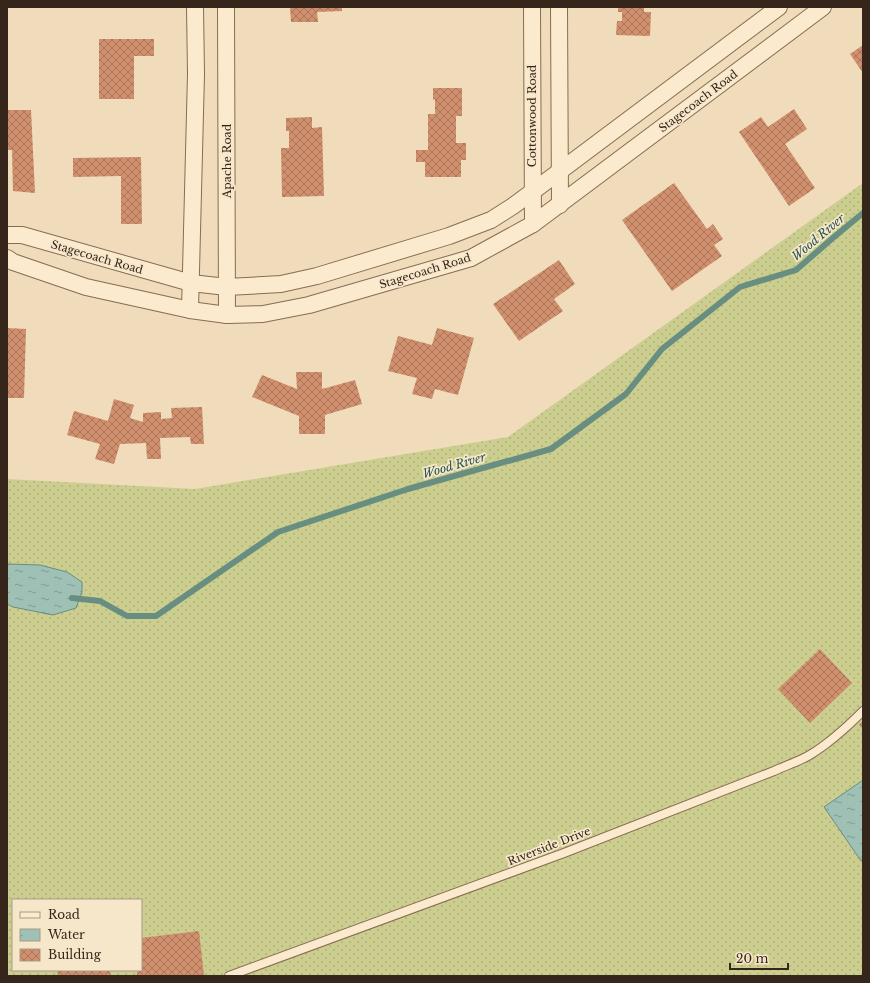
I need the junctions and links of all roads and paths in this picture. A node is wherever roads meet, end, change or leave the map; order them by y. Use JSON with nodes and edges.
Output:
{"nodes":[{"id":1,"x":195,"y":7,"type":"edge"},
{"id":2,"x":226,"y":7,"type":"edge"},
{"id":3,"x":532,"y":7,"type":"edge"},
{"id":4,"x":559,"y":7,"type":"edge"},
{"id":5,"x":779,"y":7,"type":"edge"},
{"id":6,"x":823,"y":7,"type":"edge"},
{"id":7,"x":559,"y":171,"type":"junction"},
{"id":8,"x":532,"y":192,"type":"junction"},
{"id":9,"x":560,"y":205,"type":"junction"},
{"id":10,"x":533,"y":224,"type":"junction"},
{"id":11,"x":7,"y":235,"type":"edge"},
{"id":12,"x":7,"y":258,"type":"edge"},
{"id":13,"x":191,"y":283,"type":"junction"},
{"id":14,"x":227,"y":287,"type":"junction"},
{"id":15,"x":190,"y":310,"type":"junction"},
{"id":16,"x":227,"y":315,"type":"junction"},
{"id":17,"x":863,"y":711,"type":"edge"},
{"id":18,"x":229,"y":976,"type":"edge"}],
"edges":[{"from":1,"to":13,"type":"street"},
{"from":2,"to":14,"type":"street","name":"Apache Road"},
{"from":3,"to":8,"type":"street","name":"Cottonwood Road"},
{"from":4,"to":7,"type":"street"},
{"from":5,"to":7,"type":"street","name":"Stagecoach Road"},
{"from":6,"to":9,"type":"street","name":"Stagecoach Road"},
{"from":7,"to":8,"type":"street","name":"Stagecoach Road"},
{"from":7,"to":9,"type":"street"},
{"from":8,"to":10,"type":"street","name":"Cottonwood Road"},
{"from":8,"to":14,"type":"street","name":"Stagecoach Road"},
{"from":9,"to":10,"type":"street","name":"Stagecoach Road"},
{"from":10,"to":16,"type":"street","name":"Stagecoach Road"},
{"from":11,"to":13,"type":"street","name":"Stagecoach Road"},
{"from":12,"to":15,"type":"street","name":"Stagecoach Road"},
{"from":13,"to":14,"type":"street","name":"Stagecoach Road"},
{"from":13,"to":15,"type":"street"},
{"from":14,"to":16,"type":"street","name":"Apache Road"},
{"from":15,"to":16,"type":"street","name":"Stagecoach Road"},
{"from":17,"to":18,"type":"lane","name":"Riverside Drive"}]}
